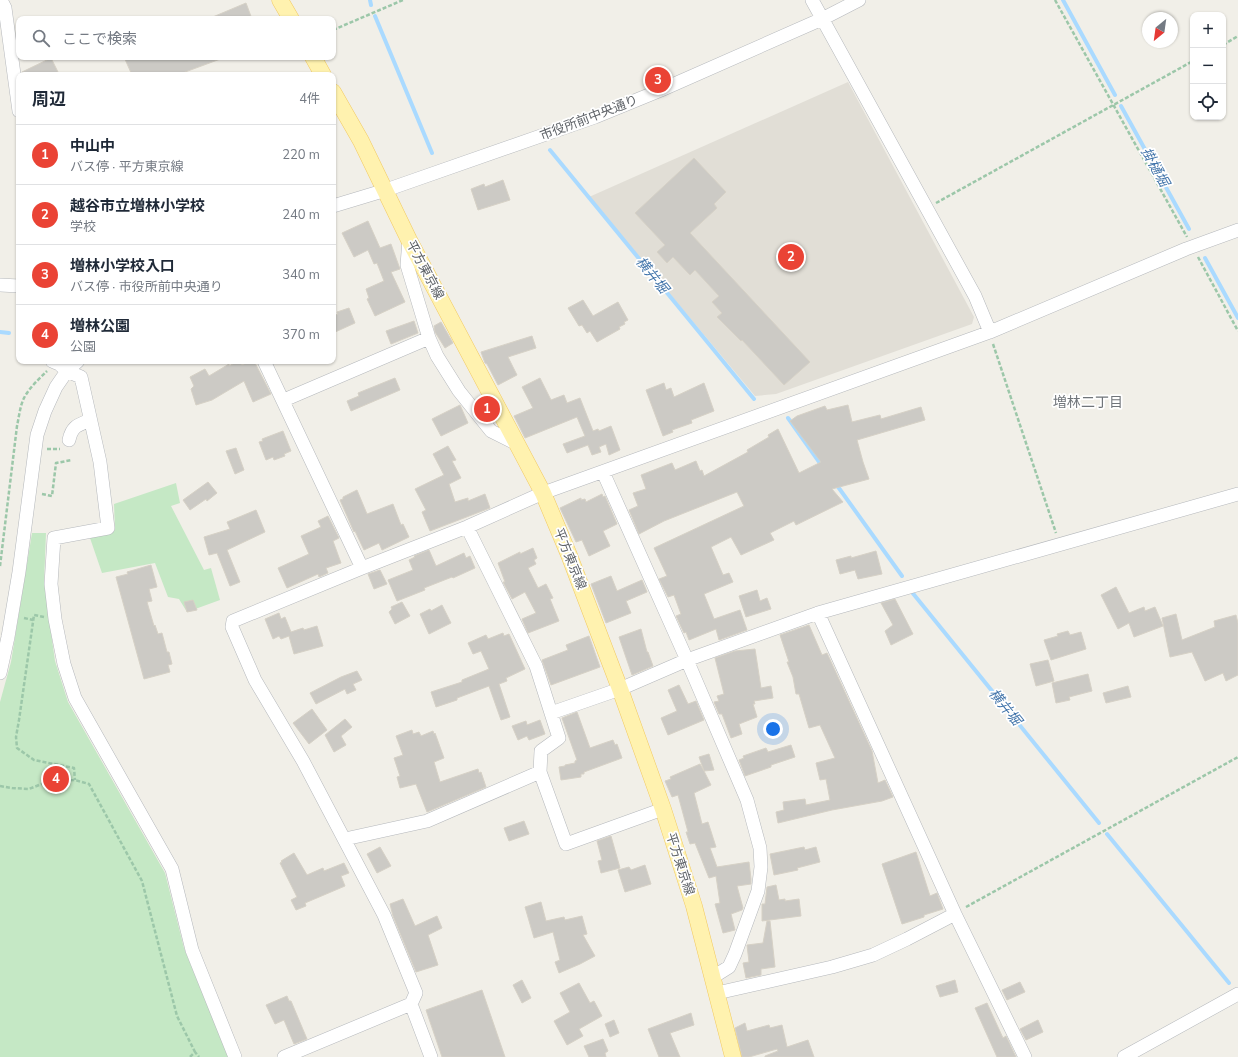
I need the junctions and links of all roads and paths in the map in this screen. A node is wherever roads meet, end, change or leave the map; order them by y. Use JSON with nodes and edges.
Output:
{"nodes":[{"id":1,"x":2,"y":0,"type":"edge"},
{"id":2,"x":280,"y":0,"type":"edge"},
{"id":3,"x":403,"y":0,"type":"edge"},
{"id":4,"x":812,"y":0,"type":"edge"},
{"id":5,"x":859,"y":0,"type":"edge"},
{"id":6,"x":1055,"y":0,"type":"edge"},
{"id":7,"x":289,"y":16,"type":"edge"},
{"id":8,"x":822,"y":19,"type":"junction"},
{"id":9,"x":336,"y":29,"type":"edge"},
{"id":10,"x":1238,"y":36,"type":"edge"},
{"id":11,"x":1226,"y":43,"type":"edge"},
{"id":12,"x":315,"y":60,"type":"edge"},
{"id":13,"x":1190,"y":63,"type":"edge"},
{"id":14,"x":321,"y":72,"type":"edge"},
{"id":15,"x":16,"y":90,"type":"edge"},
{"id":16,"x":336,"y":97,"type":"edge"},
{"id":17,"x":1114,"y":104,"type":"junction"},
{"id":18,"x":386,"y":190,"type":"junction"},
{"id":19,"x":336,"y":205,"type":"edge"},
{"id":20,"x":927,"y":207,"type":"junction"},
{"id":21,"x":1238,"y":230,"type":"edge"},
{"id":22,"x":409,"y":240,"type":"junction"},
{"id":23,"x":1192,"y":247,"type":"junction"},
{"id":24,"x":0,"y":285,"type":"edge"},
{"id":25,"x":16,"y":286,"type":"edge"},
{"id":26,"x":1238,"y":330,"type":"edge"},
{"id":27,"x":990,"y":332,"type":"junction"},
{"id":28,"x":429,"y":338,"type":"junction"},
{"id":29,"x":266,"y":364,"type":"edge"},
{"id":30,"x":59,"y":365,"type":"edge"},
{"id":31,"x":284,"y":400,"type":"junction"},
{"id":32,"x":90,"y":420,"type":"junction"},
{"id":33,"x":47,"y":442,"type":"dead end"},
{"id":34,"x":66,"y":444,"type":"joint"},
{"id":35,"x":517,"y":444,"type":"junction"},
{"id":36,"x":72,"y":460,"type":"dead end"},
{"id":37,"x":603,"y":472,"type":"junction"},
{"id":38,"x":543,"y":493,"type":"junction"},
{"id":39,"x":40,"y":494,"type":"dead end"},
{"id":40,"x":1238,"y":494,"type":"edge"},
{"id":41,"x":467,"y":527,"type":"junction"},
{"id":42,"x":1060,"y":544,"type":"junction"},
{"id":43,"x":0,"y":566,"type":"edge"},
{"id":44,"x":362,"y":568,"type":"junction"},
{"id":45,"x":818,"y":613,"type":"junction"},
{"id":46,"x":55,"y":619,"type":"junction"},
{"id":47,"x":687,"y":660,"type":"junction"},
{"id":48,"x":0,"y":673,"type":"edge"},
{"id":49,"x":620,"y":689,"type":"junction"},
{"id":50,"x":551,"y":713,"type":"junction"},
{"id":51,"x":1238,"y":757,"type":"edge"},
{"id":52,"x":540,"y":772,"type":"junction"},
{"id":53,"x":75,"y":780,"type":"junction"},
{"id":54,"x":0,"y":786,"type":"edge"},
{"id":55,"x":663,"y":809,"type":"junction"},
{"id":56,"x":345,"y":839,"type":"junction"},
{"id":57,"x":955,"y":914,"type":"junction"},
{"id":58,"x":713,"y":977,"type":"junction"},
{"id":59,"x":717,"y":993,"type":"junction"},
{"id":60,"x":1238,"y":994,"type":"edge"},
{"id":61,"x":411,"y":1004,"type":"junction"},
{"id":62,"x":195,"y":1052,"type":"junction"},
{"id":63,"x":190,"y":1057,"type":"edge"},
{"id":64,"x":199,"y":1057,"type":"edge"},
{"id":65,"x":235,"y":1057,"type":"edge"},
{"id":66,"x":284,"y":1057,"type":"edge"},
{"id":67,"x":431,"y":1057,"type":"edge"},
{"id":68,"x":733,"y":1057,"type":"edge"},
{"id":69,"x":1025,"y":1057,"type":"edge"},
{"id":70,"x":1124,"y":1057,"type":"edge"}],
"edges":[{"from":1,"to":15,"type":"street"},
{"from":2,"to":7,"type":"main road"},
{"from":3,"to":9,"type":"path"},
{"from":4,"to":8,"type":"street"},
{"from":5,"to":8,"type":"street","name":"市役所前中央通り"},
{"from":6,"to":17,"type":"path"},
{"from":8,"to":18,"type":"street","name":"市役所前中央通り"},
{"from":8,"to":20,"type":"street"},
{"from":10,"to":11,"type":"path"},
{"from":12,"to":14,"type":"main road"},
{"from":13,"to":17,"type":"path"},
{"from":16,"to":18,"type":"main road","name":"平方東京線"},
{"from":17,"to":20,"type":"path"},
{"from":17,"to":23,"type":"path"},
{"from":18,"to":19,"type":"street","name":"市役所前中央通り"},
{"from":18,"to":22,"type":"main road","name":"平方東京線"},
{"from":20,"to":27,"type":"street"},
{"from":21,"to":23,"type":"street"},
{"from":22,"to":28,"type":"street"},
{"from":22,"to":35,"type":"main road","name":"平方東京線"},
{"from":23,"to":26,"type":"path"},
{"from":23,"to":27,"type":"street"},
{"from":24,"to":25,"type":"street"},
{"from":27,"to":37,"type":"street"},
{"from":27,"to":42,"type":"path"},
{"from":28,"to":31,"type":"street"},
{"from":28,"to":35,"type":"street"},
{"from":29,"to":31,"type":"street"},
{"from":30,"to":32,"type":"street"},
{"from":30,"to":43,"type":"path"},
{"from":30,"to":48,"type":"street"},
{"from":31,"to":44,"type":"street"},
{"from":32,"to":34,"type":"street"},
{"from":32,"to":46,"type":"street"},
{"from":33,"to":34,"type":"path"},
{"from":35,"to":38,"type":"main road","name":"平方東京線"},
{"from":36,"to":39,"type":"path"},
{"from":37,"to":38,"type":"street"},
{"from":37,"to":47,"type":"street"},
{"from":38,"to":41,"type":"street"},
{"from":38,"to":49,"type":"main road","name":"平方東京線"},
{"from":40,"to":42,"type":"street"},
{"from":41,"to":44,"type":"street"},
{"from":41,"to":50,"type":"street"},
{"from":42,"to":45,"type":"street"},
{"from":44,"to":56,"type":"street"},
{"from":45,"to":47,"type":"street"},
{"from":45,"to":57,"type":"street"},
{"from":46,"to":53,"type":"path"},
{"from":46,"to":65,"type":"street"},
{"from":47,"to":49,"type":"street"},
{"from":47,"to":58,"type":"street"},
{"from":49,"to":50,"type":"street"},
{"from":49,"to":55,"type":"main road","name":"平方東京線"},
{"from":50,"to":52,"type":"street"},
{"from":51,"to":57,"type":"path"},
{"from":52,"to":55,"type":"street"},
{"from":52,"to":56,"type":"street"},
{"from":53,"to":54,"type":"path"},
{"from":53,"to":62,"type":"path"},
{"from":55,"to":58,"type":"main road","name":"平方東京線"},
{"from":56,"to":61,"type":"street"},
{"from":57,"to":59,"type":"street"},
{"from":57,"to":69,"type":"street"},
{"from":58,"to":59,"type":"main road","name":"平方東京線"},
{"from":59,"to":68,"type":"main road","name":"平方東京線"},
{"from":60,"to":70,"type":"street"},
{"from":61,"to":66,"type":"street"},
{"from":61,"to":67,"type":"street"},
{"from":62,"to":63,"type":"path"},
{"from":62,"to":64,"type":"path"}]}
